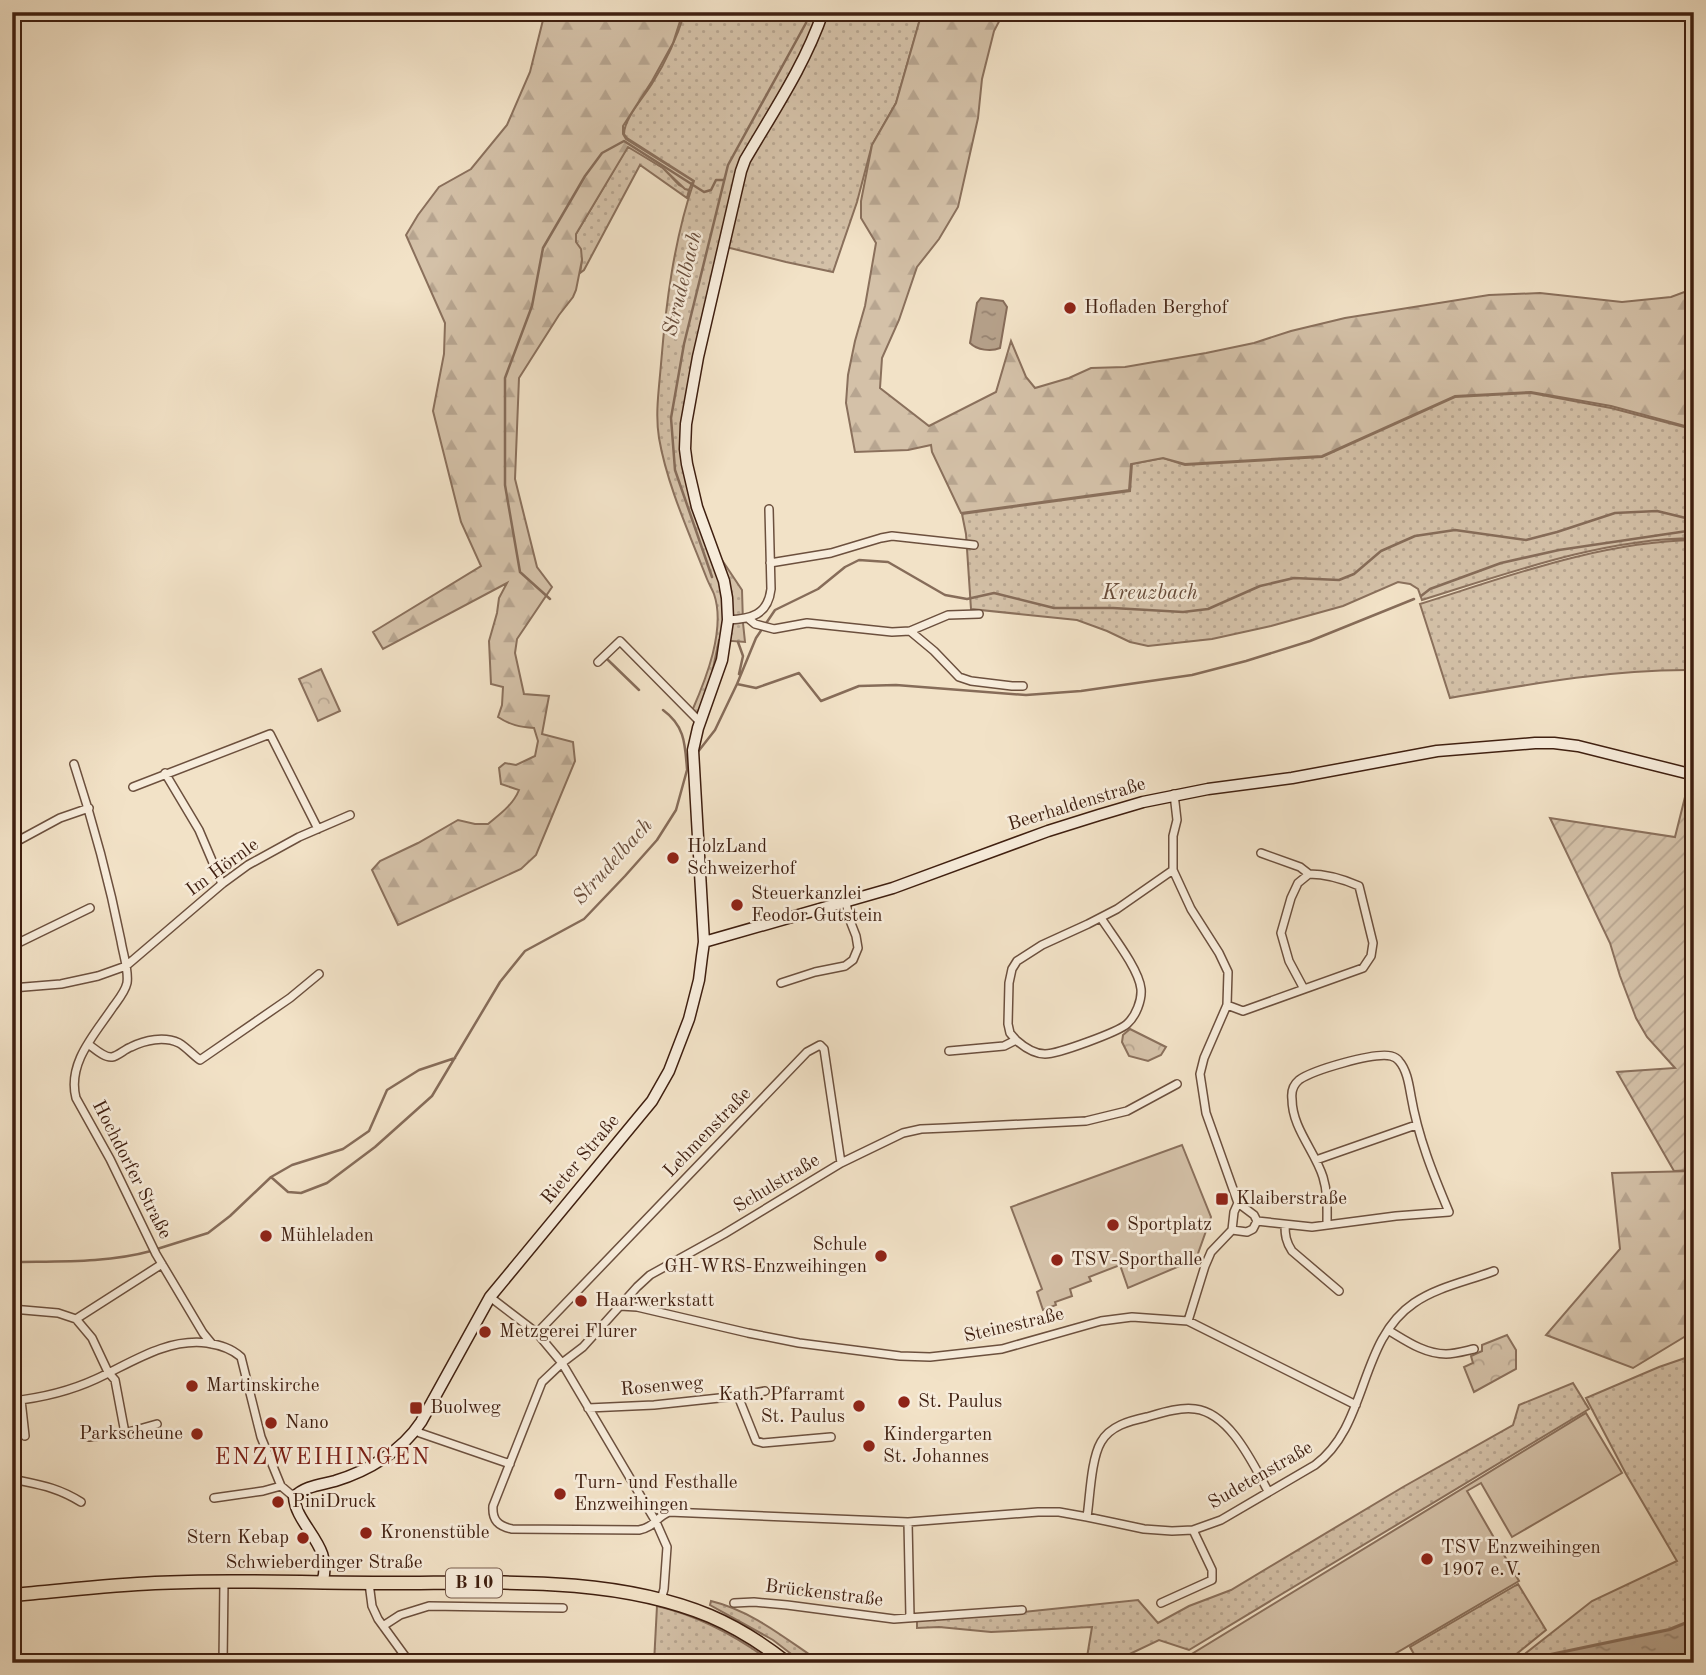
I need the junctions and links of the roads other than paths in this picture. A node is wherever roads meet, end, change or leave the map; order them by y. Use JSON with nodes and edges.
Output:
{"nodes":[{"id":1,"x":823,"y":12,"type":"edge"},
{"id":2,"x":769,"y":509,"type":"dead end"},
{"id":3,"x":974,"y":545,"type":"dead end"},
{"id":4,"x":770,"y":563,"type":"junction"},
{"id":5,"x":979,"y":614,"type":"dead end"},
{"id":6,"x":728,"y":620,"type":"junction"},
{"id":7,"x":752,"y":621,"type":"junction"},
{"id":8,"x":910,"y":631,"type":"junction"},
{"id":9,"x":603,"y":657,"type":"dead end"},
{"id":10,"x":1023,"y":686,"type":"dead end"},
{"id":11,"x":700,"y":722,"type":"junction"},
{"id":12,"x":74,"y":764,"type":"dead end"},
{"id":13,"x":165,"y":773,"type":"junction"},
{"id":14,"x":1694,"y":775,"type":"edge"},
{"id":15,"x":133,"y":787,"type":"dead end"},
{"id":16,"x":1174,"y":794,"type":"junction"},
{"id":17,"x":89,"y":808,"type":"junction"},
{"id":18,"x":350,"y":815,"type":"dead end"},
{"id":19,"x":317,"y":829,"type":"junction"},
{"id":20,"x":12,"y":844,"type":"edge"},
{"id":21,"x":1261,"y":853,"type":"dead end"},
{"id":22,"x":1173,"y":870,"type":"junction"},
{"id":23,"x":1309,"y":874,"type":"junction"},
{"id":24,"x":222,"y":884,"type":"junction"},
{"id":25,"x":846,"y":902,"type":"junction"},
{"id":26,"x":90,"y":908,"type":"dead end"},
{"id":27,"x":1101,"y":918,"type":"junction"},
{"id":28,"x":704,"y":942,"type":"junction"},
{"id":29,"x":12,"y":946,"type":"edge"},
{"id":30,"x":126,"y":966,"type":"junction"},
{"id":31,"x":319,"y":974,"type":"dead end"},
{"id":32,"x":781,"y":983,"type":"dead end"},
{"id":33,"x":12,"y":988,"type":"edge"},
{"id":34,"x":1304,"y":989,"type":"junction"},
{"id":35,"x":1227,"y":1005,"type":"junction"},
{"id":36,"x":1016,"y":1040,"type":"junction"},
{"id":37,"x":88,"y":1044,"type":"junction"},
{"id":38,"x":949,"y":1051,"type":"dead end"},
{"id":39,"x":1177,"y":1084,"type":"dead end"},
{"id":40,"x":1416,"y":1125,"type":"junction"},
{"id":41,"x":1316,"y":1160,"type":"junction"},
{"id":42,"x":841,"y":1163,"type":"junction"},
{"id":43,"x":1238,"y":1203,"type":"junction"},
{"id":44,"x":1257,"y":1221,"type":"junction"},
{"id":45,"x":1285,"y":1225,"type":"junction"},
{"id":46,"x":1327,"y":1225,"type":"junction"},
{"id":47,"x":1232,"y":1230,"type":"junction"},
{"id":48,"x":162,"y":1264,"type":"junction"},
{"id":49,"x":1494,"y":1271,"type":"dead end"},
{"id":50,"x":1339,"y":1291,"type":"dead end"},
{"id":51,"x":490,"y":1297,"type":"junction"},
{"id":52,"x":620,"y":1306,"type":"junction"},
{"id":53,"x":12,"y":1309,"type":"edge"},
{"id":54,"x":76,"y":1319,"type":"junction"},
{"id":55,"x":1188,"y":1321,"type":"junction"},
{"id":56,"x":1388,"y":1330,"type":"junction"},
{"id":57,"x":537,"y":1333,"type":"junction"},
{"id":58,"x":212,"y":1344,"type":"junction"},
{"id":59,"x":1474,"y":1349,"type":"dead end"},
{"id":60,"x":562,"y":1363,"type":"junction"},
{"id":61,"x":108,"y":1372,"type":"junction"},
{"id":62,"x":765,"y":1391,"type":"dead end"},
{"id":63,"x":738,"y":1395,"type":"junction"},
{"id":64,"x":21,"y":1400,"type":"junction"},
{"id":65,"x":12,"y":1401,"type":"edge"},
{"id":66,"x":1356,"y":1405,"type":"junction"},
{"id":67,"x":588,"y":1408,"type":"junction"},
{"id":68,"x":157,"y":1424,"type":"dead end"},
{"id":69,"x":416,"y":1430,"type":"junction"},
{"id":70,"x":125,"y":1433,"type":"junction"},
{"id":71,"x":25,"y":1436,"type":"dead end"},
{"id":72,"x":89,"y":1437,"type":"dead end"},
{"id":73,"x":831,"y":1437,"type":"dead end"},
{"id":74,"x":510,"y":1464,"type":"junction"},
{"id":75,"x":12,"y":1479,"type":"edge"},
{"id":76,"x":281,"y":1486,"type":"junction"},
{"id":77,"x":1268,"y":1491,"type":"junction"},
{"id":78,"x":294,"y":1497,"type":"junction"},
{"id":79,"x":214,"y":1498,"type":"dead end"},
{"id":80,"x":81,"y":1502,"type":"dead end"},
{"id":81,"x":1087,"y":1517,"type":"junction"},
{"id":82,"x":496,"y":1522,"type":"joint"},
{"id":83,"x":656,"y":1522,"type":"junction"},
{"id":84,"x":908,"y":1522,"type":"junction"},
{"id":85,"x":1193,"y":1530,"type":"junction"},
{"id":86,"x":224,"y":1581,"type":"junction"},
{"id":87,"x":322,"y":1582,"type":"junction"},
{"id":88,"x":369,"y":1583,"type":"junction"},
{"id":89,"x":12,"y":1595,"type":"edge"},
{"id":90,"x":661,"y":1600,"type":"junction"},
{"id":91,"x":734,"y":1603,"type":"dead end"},
{"id":92,"x":1161,"y":1604,"type":"dead end"},
{"id":93,"x":563,"y":1608,"type":"dead end"},
{"id":94,"x":1022,"y":1610,"type":"dead end"},
{"id":95,"x":910,"y":1617,"type":"junction"},
{"id":96,"x":383,"y":1626,"type":"junction"},
{"id":97,"x":223,"y":1663,"type":"edge"},
{"id":98,"x":410,"y":1663,"type":"edge"},
{"id":99,"x":787,"y":1663,"type":"edge"}],
"edges":[{"from":1,"to":6,"type":"street","name":"Rieter Straße"},
{"from":2,"to":4,"type":"street"},
{"from":3,"to":4,"type":"street"},
{"from":4,"to":7,"type":"street"},
{"from":5,"to":8,"type":"street"},
{"from":6,"to":7,"type":"street"},
{"from":6,"to":11,"type":"street","name":"Rieter Straße"},
{"from":7,"to":8,"type":"street"},
{"from":8,"to":10,"type":"street"},
{"from":9,"to":11,"type":"street"},
{"from":11,"to":28,"type":"street","name":"Rieter Straße"},
{"from":12,"to":17,"type":"street","name":"Hochdorfer Straße"},
{"from":13,"to":15,"type":"street"},
{"from":13,"to":19,"type":"street"},
{"from":13,"to":24,"type":"street"},
{"from":14,"to":16,"type":"street","name":"Beerhaldenstraße"},
{"from":16,"to":22,"type":"street"},
{"from":16,"to":25,"type":"street","name":"Beerhaldenstraße"},
{"from":17,"to":20,"type":"street"},
{"from":17,"to":30,"type":"street","name":"Hochdorfer Straße"},
{"from":18,"to":19,"type":"street","name":"Im Hörnle"},
{"from":19,"to":24,"type":"street","name":"Im Hörnle"},
{"from":21,"to":23,"type":"street"},
{"from":22,"to":27,"type":"street"},
{"from":22,"to":35,"type":"street"},
{"from":23,"to":34,"type":"street"},
{"from":23,"to":34,"type":"street"},
{"from":24,"to":30,"type":"street","name":"Im Hörnle"},
{"from":25,"to":28,"type":"street","name":"Beerhaldenstraße"},
{"from":25,"to":32,"type":"street"},
{"from":26,"to":29,"type":"street"},
{"from":27,"to":36,"type":"street"},
{"from":27,"to":36,"type":"street"},
{"from":28,"to":51,"type":"street","name":"Rieter Straße"},
{"from":30,"to":33,"type":"street"},
{"from":30,"to":37,"type":"street","name":"Hochdorfer Straße"},
{"from":31,"to":37,"type":"street"},
{"from":34,"to":35,"type":"street"},
{"from":35,"to":43,"type":"street"},
{"from":36,"to":38,"type":"street"},
{"from":37,"to":48,"type":"street","name":"Hochdorfer Straße"},
{"from":39,"to":42,"type":"street","name":"Schulstraße"},
{"from":40,"to":41,"type":"street"},
{"from":40,"to":41,"type":"street"},
{"from":40,"to":46,"type":"street"},
{"from":41,"to":46,"type":"street"},
{"from":42,"to":52,"type":"street","name":"Schulstraße"},
{"from":42,"to":57,"type":"street","name":"Lehmenstraße"},
{"from":43,"to":44,"type":"street"},
{"from":43,"to":47,"type":"street"},
{"from":44,"to":45,"type":"street"},
{"from":44,"to":47,"type":"street"},
{"from":45,"to":46,"type":"street"},
{"from":45,"to":50,"type":"street"},
{"from":47,"to":55,"type":"street"},
{"from":48,"to":54,"type":"street"},
{"from":48,"to":58,"type":"street","name":"Hochdorfer Straße"},
{"from":49,"to":56,"type":"street","name":"Sudetenstraße"},
{"from":51,"to":57,"type":"street"},
{"from":51,"to":69,"type":"street","name":"Rieter Straße"},
{"from":52,"to":55,"type":"street","name":"Steinestraße"},
{"from":52,"to":60,"type":"street","name":"Schulstraße"},
{"from":53,"to":54,"type":"street"},
{"from":54,"to":61,"type":"street"},
{"from":55,"to":66,"type":"street","name":"Steinestraße"},
{"from":56,"to":59,"type":"street"},
{"from":56,"to":66,"type":"street","name":"Sudetenstraße"},
{"from":57,"to":60,"type":"street"},
{"from":58,"to":61,"type":"street"},
{"from":58,"to":76,"type":"street"},
{"from":60,"to":67,"type":"street"},
{"from":60,"to":74,"type":"street","name":"Schulstraße"},
{"from":61,"to":64,"type":"street"},
{"from":61,"to":70,"type":"street"},
{"from":62,"to":63,"type":"street","name":"Rosenweg"},
{"from":63,"to":67,"type":"street","name":"Rosenweg"},
{"from":63,"to":73,"type":"street"},
{"from":64,"to":65,"type":"street"},
{"from":64,"to":71,"type":"street"},
{"from":66,"to":77,"type":"street","name":"Sudetenstraße"},
{"from":67,"to":83,"type":"street"},
{"from":68,"to":70,"type":"street"},
{"from":69,"to":74,"type":"street"},
{"from":69,"to":78,"type":"street","name":"Rieter Straße"},
{"from":70,"to":72,"type":"street"},
{"from":74,"to":82,"type":"street","name":"Schulstraße"},
{"from":75,"to":80,"type":"street"},
{"from":76,"to":78,"type":"street"},
{"from":76,"to":79,"type":"street"},
{"from":77,"to":81,"type":"street"},
{"from":77,"to":85,"type":"street","name":"Sudetenstraße"},
{"from":78,"to":87,"type":"street"},
{"from":81,"to":84,"type":"street","name":"Sudetenstraße"},
{"from":81,"to":85,"type":"street","name":"Sudetenstraße"},
{"from":82,"to":83,"type":"street","name":"Sudetenstraße"},
{"from":83,"to":84,"type":"street","name":"Sudetenstraße"},
{"from":83,"to":90,"type":"street"},
{"from":84,"to":95,"type":"street"},
{"from":85,"to":92,"type":"street"},
{"from":86,"to":87,"type":"main road","name":"Schwieberdinger Straße","number":"B 10"},
{"from":86,"to":89,"type":"main road","name":"Schwieberdinger Straße","number":"B 10"},
{"from":86,"to":97,"type":"street"},
{"from":87,"to":88,"type":"main road","name":"Schwieberdinger Straße","number":"B 10"},
{"from":88,"to":90,"type":"main road","name":"Schwieberdinger Straße","number":"B 10"},
{"from":88,"to":96,"type":"street"},
{"from":90,"to":99,"type":"main road","name":"Schwieberdinger Straße","number":"B 10"},
{"from":91,"to":95,"type":"street","name":"Brückenstraße"},
{"from":93,"to":96,"type":"street"},
{"from":94,"to":95,"type":"street","name":"Brückenstraße"},
{"from":96,"to":98,"type":"street"}]}
